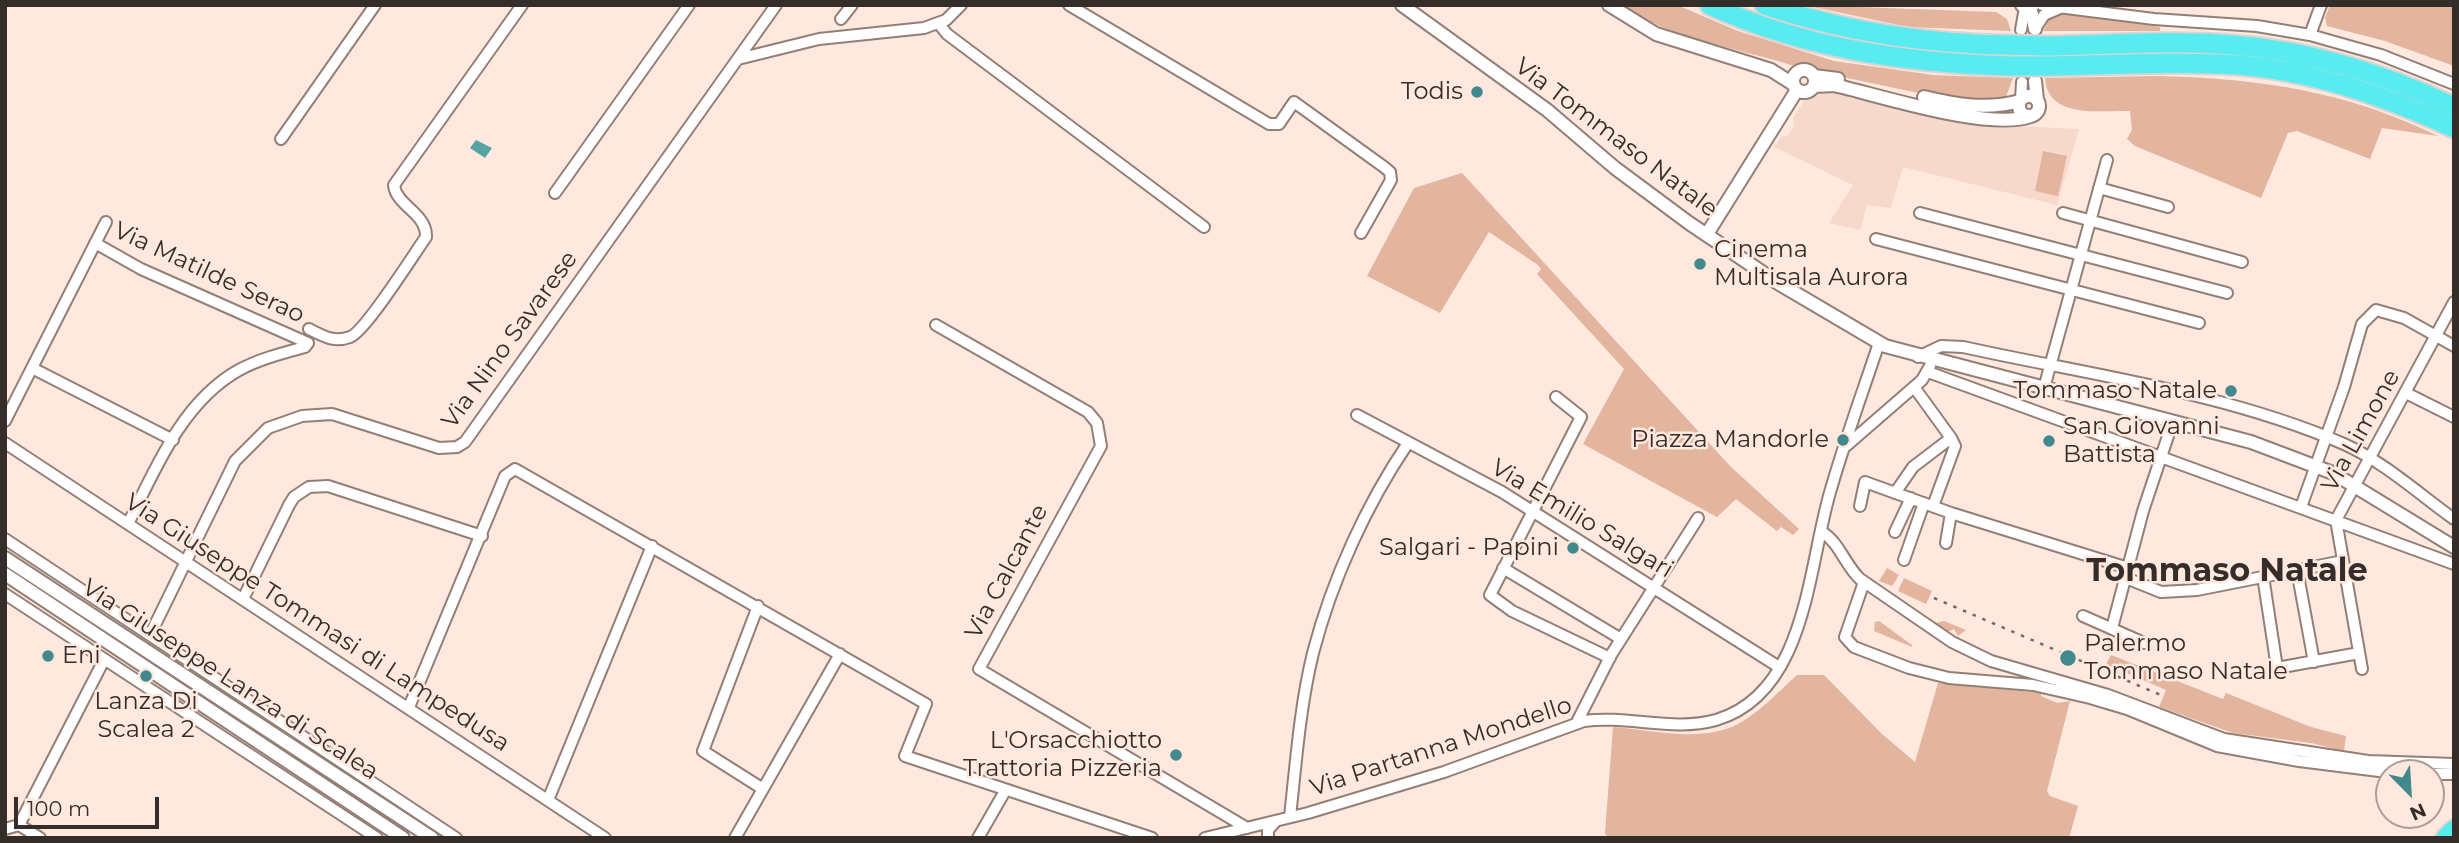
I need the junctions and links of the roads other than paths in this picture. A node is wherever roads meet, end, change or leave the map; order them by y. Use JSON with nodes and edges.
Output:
{"nodes":[{"id":1,"x":375,"y":5,"type":"edge"},
{"id":2,"x":522,"y":5,"type":"edge"},
{"id":3,"x":689,"y":5,"type":"edge"},
{"id":4,"x":776,"y":5,"type":"edge"},
{"id":5,"x":852,"y":5,"type":"edge"},
{"id":6,"x":961,"y":5,"type":"edge"},
{"id":7,"x":1069,"y":5,"type":"edge"},
{"id":8,"x":1402,"y":5,"type":"edge"},
{"id":9,"x":1609,"y":5,"type":"edge"},
{"id":10,"x":1710,"y":5,"type":"edge"},
{"id":11,"x":1765,"y":5,"type":"edge"},
{"id":12,"x":2042,"y":5,"type":"edge"},
{"id":13,"x":2321,"y":5,"type":"edge"},
{"id":14,"x":2025,"y":7,"type":"edge"},
{"id":15,"x":2066,"y":7,"type":"junction"},
{"id":16,"x":841,"y":19,"type":"dead end"},
{"id":17,"x":939,"y":24,"type":"junction"},
{"id":18,"x":2310,"y":34,"type":"junction"},
{"id":19,"x":2016,"y":38,"type":"junction"},
{"id":20,"x":2040,"y":38,"type":"junction"},
{"id":21,"x":738,"y":58,"type":"junction"},
{"id":22,"x":2028,"y":74,"type":"junction"},
{"id":23,"x":1814,"y":81,"type":"junction"},
{"id":24,"x":2454,"y":84,"type":"edge"},
{"id":25,"x":1795,"y":87,"type":"junction"},
{"id":26,"x":2021,"y":100,"type":"junction"},
{"id":27,"x":2037,"y":100,"type":"junction"},
{"id":28,"x":2454,"y":107,"type":"edge"},
{"id":29,"x":2031,"y":116,"type":"junction"},
{"id":30,"x":2454,"y":128,"type":"edge"},
{"id":31,"x":281,"y":139,"type":"dead end"},
{"id":32,"x":2107,"y":160,"type":"dead end"},
{"id":33,"x":2099,"y":188,"type":"junction"},
{"id":34,"x":555,"y":193,"type":"dead end"},
{"id":35,"x":2168,"y":207,"type":"dead end"},
{"id":36,"x":1920,"y":213,"type":"dead end"},
{"id":37,"x":2063,"y":213,"type":"dead end"},
{"id":38,"x":2090,"y":221,"type":"junction"},
{"id":39,"x":106,"y":222,"type":"dead end"},
{"id":40,"x":1204,"y":227,"type":"dead end"},
{"id":41,"x":1361,"y":233,"type":"dead end"},
{"id":42,"x":1707,"y":234,"type":"junction"},
{"id":43,"x":1876,"y":239,"type":"dead end"},
{"id":44,"x":95,"y":243,"type":"junction"},
{"id":45,"x":2081,"y":256,"type":"junction"},
{"id":46,"x":2242,"y":262,"type":"dead end"},
{"id":47,"x":2071,"y":289,"type":"junction"},
{"id":48,"x":2227,"y":293,"type":"dead end"},
{"id":49,"x":2454,"y":302,"type":"edge"},
{"id":50,"x":2199,"y":323,"type":"dead end"},
{"id":51,"x":936,"y":325,"type":"dead end"},
{"id":52,"x":308,"y":335,"type":"junction"},
{"id":53,"x":2436,"y":336,"type":"junction"},
{"id":54,"x":1879,"y":343,"type":"junction"},
{"id":55,"x":2454,"y":346,"type":"edge"},
{"id":56,"x":1918,"y":357,"type":"junction"},
{"id":57,"x":2050,"y":366,"type":"junction"},
{"id":58,"x":1930,"y":367,"type":"junction"},
{"id":59,"x":32,"y":368,"type":"junction"},
{"id":60,"x":1914,"y":387,"type":"junction"},
{"id":61,"x":2043,"y":388,"type":"junction"},
{"id":62,"x":2406,"y":393,"type":"junction"},
{"id":63,"x":1556,"y":397,"type":"dead end"},
{"id":64,"x":1357,"y":415,"type":"dead end"},
{"id":65,"x":2454,"y":417,"type":"edge"},
{"id":66,"x":5,"y":421,"type":"edge"},
{"id":67,"x":2173,"y":421,"type":"junction"},
{"id":68,"x":2324,"y":437,"type":"junction"},
{"id":69,"x":1951,"y":438,"type":"junction"},
{"id":70,"x":173,"y":440,"type":"junction"},
{"id":71,"x":5,"y":443,"type":"edge"},
{"id":72,"x":1408,"y":443,"type":"junction"},
{"id":73,"x":1844,"y":448,"type":"junction"},
{"id":74,"x":2161,"y":456,"type":"junction"},
{"id":75,"x":2370,"y":458,"type":"junction"},
{"id":76,"x":2314,"y":464,"type":"junction"},
{"id":77,"x":2354,"y":485,"type":"junction"},
{"id":78,"x":1895,"y":493,"type":"junction"},
{"id":79,"x":1911,"y":498,"type":"junction"},
{"id":80,"x":1929,"y":505,"type":"junction"},
{"id":81,"x":1860,"y":506,"type":"dead end"},
{"id":82,"x":2301,"y":507,"type":"junction"},
{"id":83,"x":1531,"y":510,"type":"junction"},
{"id":84,"x":1951,"y":513,"type":"junction"},
{"id":85,"x":1698,"y":518,"type":"dead end"},
{"id":86,"x":2454,"y":519,"type":"edge"},
{"id":87,"x":2336,"y":520,"type":"junction"},
{"id":88,"x":128,"y":524,"type":"junction"},
{"id":89,"x":1822,"y":532,"type":"junction"},
{"id":90,"x":1895,"y":532,"type":"dead end"},
{"id":91,"x":482,"y":536,"type":"junction"},
{"id":92,"x":5,"y":539,"type":"edge"},
{"id":93,"x":1945,"y":543,"type":"dead end"},
{"id":94,"x":652,"y":546,"type":"junction"},
{"id":95,"x":2454,"y":547,"type":"edge"},
{"id":96,"x":1819,"y":548,"type":"junction"},
{"id":97,"x":1841,"y":556,"type":"junction"},
{"id":98,"x":5,"y":558,"type":"edge"},
{"id":99,"x":1904,"y":560,"type":"dead end"},
{"id":100,"x":184,"y":561,"type":"junction"},
{"id":101,"x":2343,"y":561,"type":"junction"},
{"id":102,"x":2454,"y":564,"type":"edge"},
{"id":103,"x":1503,"y":568,"type":"junction"},
{"id":104,"x":2297,"y":570,"type":"junction"},
{"id":105,"x":2127,"y":573,"type":"junction"},
{"id":106,"x":5,"y":575,"type":"edge"},
{"id":107,"x":2263,"y":576,"type":"junction"},
{"id":108,"x":1864,"y":582,"type":"junction"},
{"id":109,"x":1654,"y":586,"type":"junction"},
{"id":110,"x":5,"y":594,"type":"edge"},
{"id":111,"x":243,"y":599,"type":"junction"},
{"id":112,"x":758,"y":606,"type":"junction"},
{"id":113,"x":2083,"y":616,"type":"dead end"},
{"id":114,"x":2112,"y":628,"type":"junction"},
{"id":115,"x":151,"y":633,"type":"junction"},
{"id":116,"x":1621,"y":639,"type":"junction"},
{"id":117,"x":2144,"y":643,"type":"dead end"},
{"id":118,"x":2359,"y":653,"type":"junction"},
{"id":119,"x":840,"y":654,"type":"junction"},
{"id":120,"x":1610,"y":658,"type":"junction"},
{"id":121,"x":104,"y":660,"type":"junction"},
{"id":122,"x":2314,"y":662,"type":"junction"},
{"id":123,"x":1779,"y":667,"type":"junction"},
{"id":124,"x":2362,"y":668,"type":"dead end"},
{"id":125,"x":409,"y":707,"type":"junction"},
{"id":126,"x":1576,"y":724,"type":"junction"},
{"id":127,"x":2454,"y":764,"type":"edge"},
{"id":128,"x":2375,"y":770,"type":"edge"},
{"id":129,"x":763,"y":789,"type":"junction"},
{"id":130,"x":1005,"y":791,"type":"junction"},
{"id":131,"x":548,"y":800,"type":"junction"},
{"id":132,"x":1290,"y":817,"type":"junction"},
{"id":133,"x":1276,"y":821,"type":"junction"},
{"id":134,"x":19,"y":825,"type":"junction"},
{"id":135,"x":1247,"y":828,"type":"junction"},
{"id":136,"x":5,"y":829,"type":"edge"},
{"id":137,"x":2454,"y":830,"type":"edge"},
{"id":138,"x":40,"y":838,"type":"edge"},
{"id":139,"x":377,"y":838,"type":"edge"},
{"id":140,"x":403,"y":838,"type":"edge"},
{"id":141,"x":432,"y":838,"type":"edge"},
{"id":142,"x":456,"y":838,"type":"edge"},
{"id":143,"x":605,"y":838,"type":"edge"},
{"id":144,"x":735,"y":838,"type":"edge"},
{"id":145,"x":978,"y":838,"type":"edge"},
{"id":146,"x":1152,"y":838,"type":"edge"},
{"id":147,"x":1205,"y":838,"type":"edge"},
{"id":148,"x":1268,"y":838,"type":"edge"},
{"id":149,"x":2446,"y":838,"type":"edge"}],
"edges":[{"from":1,"to":31,"type":"street"},
{"from":2,"to":52,"type":"street"},
{"from":3,"to":34,"type":"street"},
{"from":4,"to":21,"type":"street","name":"Via Nino Savarese"},
{"from":5,"to":16,"type":"street"},
{"from":6,"to":17,"type":"street"},
{"from":7,"to":41,"type":"street"},
{"from":8,"to":42,"type":"street","name":"Via Tommaso Natale"},
{"from":9,"to":25,"type":"street"},
{"from":10,"to":22,"type":"highway"},
{"from":11,"to":19,"type":"highway"},
{"from":12,"to":14,"type":"street"},
{"from":12,"to":15,"type":"street"},
{"from":13,"to":18,"type":"street"},
{"from":14,"to":19,"type":"street"},
{"from":14,"to":20,"type":"street"},
{"from":15,"to":18,"type":"street"},
{"from":15,"to":20,"type":"street"},
{"from":17,"to":21,"type":"street"},
{"from":17,"to":40,"type":"street"},
{"from":18,"to":24,"type":"street"},
{"from":19,"to":20,"type":"highway","bridge":true},
{"from":20,"to":28,"type":"highway"},
{"from":21,"to":100,"type":"street","name":"Via Nino Savarese"},
{"from":22,"to":26,"type":"street"},
{"from":22,"to":27,"type":"street"},
{"from":22,"to":30,"type":"highway"},
{"from":23,"to":25,"type":"street"},
{"from":23,"to":25,"type":"street"},
{"from":23,"to":26,"type":"street"},
{"from":23,"to":29,"type":"street"},
{"from":25,"to":42,"type":"street"},
{"from":26,"to":27,"type":"street"},
{"from":26,"to":29,"type":"street"},
{"from":27,"to":29,"type":"street"},
{"from":32,"to":33,"type":"street"},
{"from":33,"to":35,"type":"street"},
{"from":33,"to":38,"type":"street"},
{"from":36,"to":45,"type":"street"},
{"from":37,"to":38,"type":"street"},
{"from":38,"to":45,"type":"street"},
{"from":38,"to":46,"type":"street"},
{"from":39,"to":44,"type":"street"},
{"from":42,"to":54,"type":"street","name":"Via Tommaso Natale"},
{"from":43,"to":47,"type":"street"},
{"from":44,"to":52,"type":"street","name":"Via Matilde Serao"},
{"from":44,"to":59,"type":"street"},
{"from":45,"to":47,"type":"street"},
{"from":45,"to":48,"type":"street"},
{"from":47,"to":50,"type":"street"},
{"from":47,"to":57,"type":"street"},
{"from":49,"to":53,"type":"street","name":"Via Limone"},
{"from":51,"to":135,"type":"street","name":"Via Calcante"},
{"from":52,"to":70,"type":"street"},
{"from":53,"to":55,"type":"street"},
{"from":53,"to":62,"type":"street","name":"Via Limone"},
{"from":53,"to":68,"type":"street"},
{"from":54,"to":56,"type":"street","name":"Via Tommaso Natale"},
{"from":54,"to":73,"type":"street"},
{"from":56,"to":57,"type":"street"},
{"from":56,"to":58,"type":"street","name":"Via Tommaso Natale"},
{"from":57,"to":61,"type":"street"},
{"from":57,"to":68,"type":"street"},
{"from":58,"to":60,"type":"street"},
{"from":58,"to":61,"type":"street","name":"Via Tommaso Natale"},
{"from":58,"to":74,"type":"street"},
{"from":59,"to":66,"type":"street"},
{"from":59,"to":70,"type":"street"},
{"from":60,"to":69,"type":"street"},
{"from":60,"to":73,"type":"street"},
{"from":61,"to":67,"type":"street","name":"Via Tommaso Natale"},
{"from":62,"to":65,"type":"street"},
{"from":62,"to":75,"type":"street","name":"Via Limone"},
{"from":63,"to":83,"type":"street"},
{"from":64,"to":72,"type":"street","name":"Via Emilio Salgari"},
{"from":67,"to":74,"type":"street"},
{"from":67,"to":76,"type":"street","name":"Via Tommaso Natale"},
{"from":68,"to":75,"type":"street"},
{"from":68,"to":76,"type":"street"},
{"from":69,"to":78,"type":"street"},
{"from":69,"to":80,"type":"street"},
{"from":70,"to":88,"type":"street"},
{"from":71,"to":88,"type":"street","name":"Via Giuseppe Tommasi di Lampedusa"},
{"from":72,"to":83,"type":"street","name":"Via Emilio Salgari"},
{"from":72,"to":132,"type":"street"},
{"from":73,"to":89,"type":"street","name":"Via Partanna Mondello"},
{"from":74,"to":82,"type":"street"},
{"from":74,"to":105,"type":"street"},
{"from":75,"to":77,"type":"street","name":"Via Limone"},
{"from":75,"to":86,"type":"street"},
{"from":76,"to":77,"type":"street","name":"Via Tommaso Natale"},
{"from":76,"to":82,"type":"street"},
{"from":77,"to":87,"type":"street","name":"Via Limone"},
{"from":77,"to":95,"type":"street","name":"Via Tommaso Natale"},
{"from":78,"to":79,"type":"street"},
{"from":78,"to":81,"type":"street"},
{"from":79,"to":80,"type":"street"},
{"from":79,"to":90,"type":"street"},
{"from":80,"to":84,"type":"street"},
{"from":80,"to":99,"type":"street"},
{"from":82,"to":87,"type":"street"},
{"from":83,"to":103,"type":"street"},
{"from":83,"to":109,"type":"street","name":"Via Emilio Salgari"},
{"from":84,"to":93,"type":"street"},
{"from":84,"to":105,"type":"street"},
{"from":85,"to":109,"type":"street"},
{"from":87,"to":101,"type":"street","name":"Via Limone"},
{"from":87,"to":102,"type":"street"},
{"from":88,"to":100,"type":"street","name":"Via Giuseppe Tommasi di Lampedusa"},
{"from":89,"to":96,"type":"street","name":"Via Partanna Mondello"},
{"from":89,"to":97,"type":"street"},
{"from":91,"to":94,"type":"street"},
{"from":91,"to":111,"type":"street"},
{"from":91,"to":125,"type":"street"},
{"from":92,"to":115,"type":"street"},
{"from":94,"to":112,"type":"street"},
{"from":94,"to":131,"type":"street"},
{"from":96,"to":97,"type":"street"},
{"from":96,"to":123,"type":"street","name":"Via Partanna Mondello"},
{"from":97,"to":108,"type":"street"},
{"from":98,"to":141,"type":"street","name":"Via Giuseppe Lanza di Scalea"},
{"from":100,"to":111,"type":"street","name":"Via Giuseppe Tommasi di Lampedusa"},
{"from":100,"to":115,"type":"street","name":"Via Nino Savarese"},
{"from":101,"to":104,"type":"street"},
{"from":101,"to":118,"type":"street","name":"Via Limone"},
{"from":103,"to":116,"type":"street"},
{"from":103,"to":120,"type":"street"},
{"from":104,"to":107,"type":"street"},
{"from":104,"to":122,"type":"street"},
{"from":105,"to":107,"type":"street"},
{"from":105,"to":114,"type":"street"},
{"from":106,"to":140,"type":"street","name":"Via Giuseppe Lanza di Scalea"},
{"from":107,"to":122,"type":"street"},
{"from":108,"to":127,"type":"street"},
{"from":108,"to":128,"type":"street"},
{"from":109,"to":116,"type":"street"},
{"from":109,"to":123,"type":"street","name":"Via Emilio Salgari"},
{"from":110,"to":121,"type":"street","name":"Via Giuseppe Lanza di Scalea"},
{"from":111,"to":125,"type":"street","name":"Via Giuseppe Tommasi di Lampedusa"},
{"from":112,"to":119,"type":"street"},
{"from":112,"to":129,"type":"street"},
{"from":113,"to":114,"type":"street"},
{"from":114,"to":117,"type":"street"},
{"from":115,"to":142,"type":"street"},
{"from":116,"to":120,"type":"street"},
{"from":118,"to":122,"type":"street"},
{"from":118,"to":124,"type":"street","name":"Via Limone"},
{"from":119,"to":129,"type":"street"},
{"from":119,"to":130,"type":"street"},
{"from":120,"to":126,"type":"street"},
{"from":121,"to":134,"type":"street"},
{"from":121,"to":139,"type":"street","name":"Via Giuseppe Lanza di Scalea"},
{"from":123,"to":126,"type":"street","name":"Via Partanna Mondello"},
{"from":125,"to":131,"type":"street","name":"Via Giuseppe Tommasi di Lampedusa"},
{"from":126,"to":132,"type":"street","name":"Via Partanna Mondello"},
{"from":129,"to":144,"type":"street"},
{"from":130,"to":145,"type":"street"},
{"from":130,"to":146,"type":"street"},
{"from":131,"to":143,"type":"street","name":"Via Giuseppe Tommasi di Lampedusa"},
{"from":132,"to":133,"type":"street","name":"Via Partanna Mondello"},
{"from":133,"to":135,"type":"street","name":"Via Partanna Mondello"},
{"from":133,"to":148,"type":"street"},
{"from":134,"to":136,"type":"street"},
{"from":134,"to":138,"type":"street"},
{"from":135,"to":147,"type":"street","name":"Via Partanna Mondello"},
{"from":137,"to":149,"type":"highway"}]}
